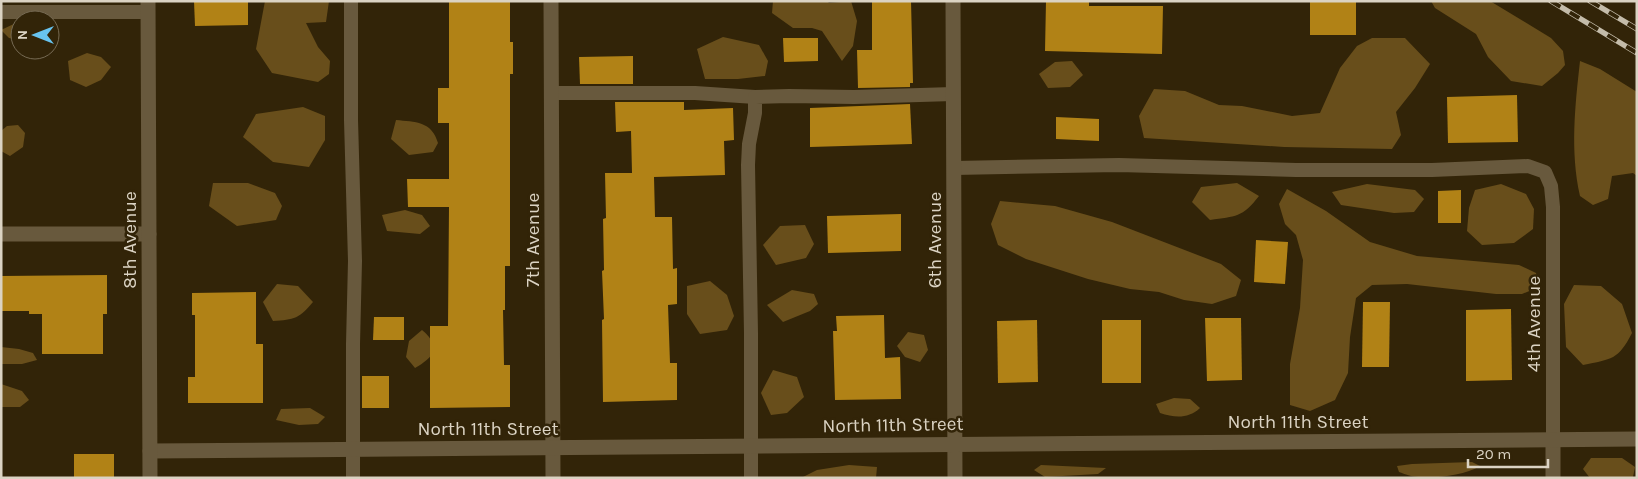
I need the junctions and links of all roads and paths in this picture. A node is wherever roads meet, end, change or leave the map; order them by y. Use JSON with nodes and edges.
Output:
{"nodes":[{"id":1,"x":351,"y":1,"type":"edge"},
{"id":2,"x":551,"y":1,"type":"edge"},
{"id":3,"x":953,"y":1,"type":"edge"},
{"id":4,"x":148,"y":7,"type":"edge"},
{"id":5,"x":1,"y":12,"type":"edge"},
{"id":6,"x":552,"y":92,"type":"junction"},
{"id":7,"x":953,"y":94,"type":"junction"},
{"id":8,"x":755,"y":97,"type":"junction"},
{"id":9,"x":954,"y":168,"type":"junction"},
{"id":10,"x":1,"y":234,"type":"edge"},
{"id":11,"x":149,"y":234,"type":"junction"},
{"id":12,"x":1637,"y":439,"type":"edge"},
{"id":13,"x":1553,"y":440,"type":"junction"},
{"id":14,"x":955,"y":444,"type":"junction"},
{"id":15,"x":751,"y":446,"type":"junction"},
{"id":16,"x":553,"y":448,"type":"junction"},
{"id":17,"x":353,"y":449,"type":"junction"},
{"id":18,"x":150,"y":451,"type":"junction"},
{"id":19,"x":150,"y":478,"type":"edge"},
{"id":20,"x":353,"y":478,"type":"edge"},
{"id":21,"x":554,"y":478,"type":"edge"},
{"id":22,"x":751,"y":478,"type":"edge"},
{"id":23,"x":955,"y":478,"type":"edge"},
{"id":24,"x":1553,"y":478,"type":"edge"}],
"edges":[{"from":1,"to":17,"type":"lane"},
{"from":2,"to":6,"type":"street","name":"7th Avenue"},
{"from":3,"to":7,"type":"street","name":"6th Avenue"},
{"from":4,"to":5,"type":"lane"},
{"from":4,"to":11,"type":"street","name":"8th Avenue"},
{"from":6,"to":8,"type":"lane"},
{"from":6,"to":16,"type":"street","name":"7th Avenue"},
{"from":7,"to":8,"type":"lane"},
{"from":7,"to":9,"type":"street","name":"6th Avenue"},
{"from":8,"to":15,"type":"lane"},
{"from":9,"to":13,"type":"lane","name":"4th Avenue"},
{"from":9,"to":14,"type":"street","name":"6th Avenue"},
{"from":10,"to":11,"type":"street"},
{"from":11,"to":18,"type":"street","name":"8th Avenue"},
{"from":12,"to":13,"type":"street","name":"North 11th Street"},
{"from":13,"to":14,"type":"street","name":"North 11th Street"},
{"from":13,"to":24,"type":"street","name":"4th Avenue"},
{"from":14,"to":15,"type":"street","name":"North 11th Street"},
{"from":14,"to":23,"type":"street","name":"6th Avenue"},
{"from":15,"to":16,"type":"street","name":"North 11th Street"},
{"from":15,"to":22,"type":"lane"},
{"from":16,"to":17,"type":"street","name":"North 11th Street"},
{"from":16,"to":21,"type":"street","name":"7th Avenue"},
{"from":17,"to":18,"type":"street","name":"North 11th Street"},
{"from":17,"to":20,"type":"lane"},
{"from":18,"to":19,"type":"street","name":"8th Avenue"}]}
